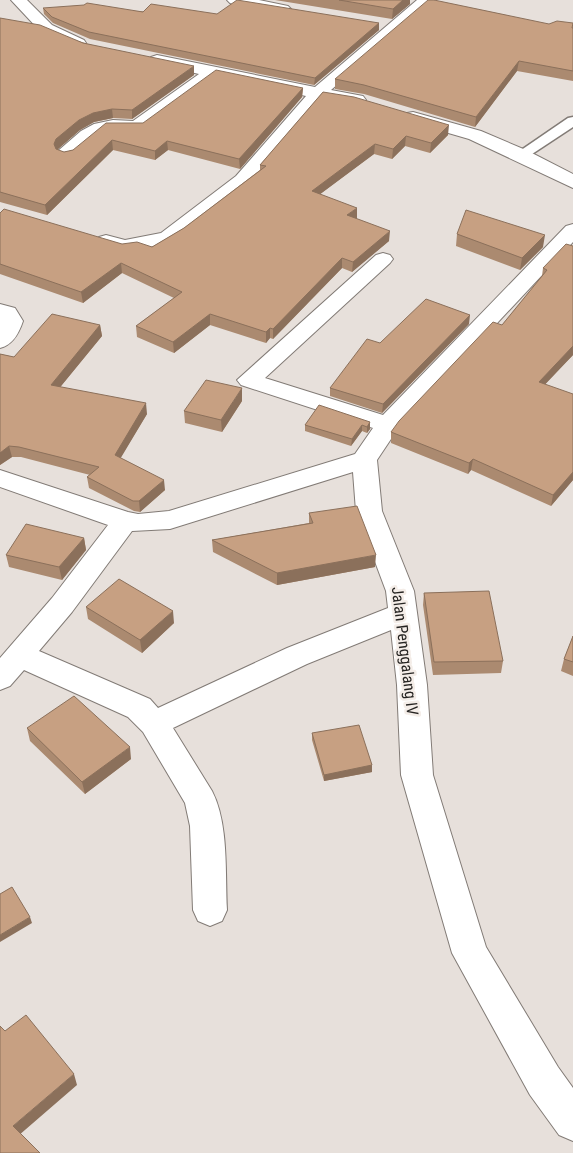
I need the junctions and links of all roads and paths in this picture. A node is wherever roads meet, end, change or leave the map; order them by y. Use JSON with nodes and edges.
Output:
{"nodes":[{"id":1,"x":236,"y":0,"type":"edge"},
{"id":2,"x":426,"y":0,"type":"edge"},
{"id":3,"x":16,"y":5,"type":"edge"},
{"id":4,"x":444,"y":5,"type":"edge"},
{"id":5,"x":297,"y":11,"type":"edge"},
{"id":6,"x":18,"y":23,"type":"edge"},
{"id":7,"x":376,"y":23,"type":"edge"},
{"id":8,"x":396,"y":26,"type":"junction"},
{"id":9,"x":46,"y":28,"type":"junction"},
{"id":10,"x":93,"y":47,"type":"edge"},
{"id":11,"x":139,"y":56,"type":"edge"},
{"id":12,"x":214,"y":71,"type":"junction"},
{"id":13,"x":318,"y":93,"type":"junction"},
{"id":14,"x":375,"y":105,"type":"edge"},
{"id":15,"x":394,"y":111,"type":"edge"},
{"id":16,"x":573,"y":121,"type":"edge"},
{"id":17,"x":66,"y":154,"type":"edge"},
{"id":18,"x":520,"y":155,"type":"junction"},
{"id":19,"x":573,"y":182,"type":"edge"},
{"id":20,"x":573,"y":230,"type":"edge"},
{"id":21,"x":86,"y":236,"type":"edge"},
{"id":22,"x":383,"y":259,"type":"dead end"},
{"id":23,"x":0,"y":311,"type":"edge"},
{"id":24,"x":0,"y":341,"type":"edge"},
{"id":25,"x":388,"y":425,"type":"junction"},
{"id":26,"x":364,"y":460,"type":"junction"},
{"id":27,"x":0,"y":478,"type":"edge"},
{"id":28,"x":125,"y":520,"type":"junction"},
{"id":29,"x":403,"y":614,"type":"junction"},
{"id":30,"x":20,"y":655,"type":"junction"},
{"id":31,"x":0,"y":678,"type":"edge"},
{"id":32,"x":154,"y":723,"type":"junction"},
{"id":33,"x":210,"y":910,"type":"dead end"},
{"id":34,"x":573,"y":1121,"type":"edge"}],
"edges":[{"from":1,"to":5,"type":"street"},
{"from":2,"to":4,"type":"street"},
{"from":2,"to":8,"type":"street"},
{"from":3,"to":9,"type":"street"},
{"from":6,"to":9,"type":"street"},
{"from":7,"to":8,"type":"street"},
{"from":8,"to":13,"type":"street"},
{"from":9,"to":10,"type":"street"},
{"from":11,"to":12,"type":"street"},
{"from":12,"to":13,"type":"street"},
{"from":12,"to":17,"type":"street"},
{"from":13,"to":14,"type":"street"},
{"from":13,"to":21,"type":"street"},
{"from":15,"to":18,"type":"street"},
{"from":16,"to":18,"type":"lane"},
{"from":18,"to":19,"type":"street"},
{"from":20,"to":25,"type":"street"},
{"from":22,"to":25,"type":"street"},
{"from":23,"to":24,"type":"street"},
{"from":25,"to":26,"type":"street"},
{"from":26,"to":28,"type":"street"},
{"from":26,"to":29,"type":"street","name":"Jalan Penggalang IV"},
{"from":27,"to":28,"type":"street"},
{"from":28,"to":30,"type":"street"},
{"from":29,"to":32,"type":"street"},
{"from":29,"to":34,"type":"street","name":"Jalan Penggalang IV"},
{"from":30,"to":31,"type":"street"},
{"from":30,"to":32,"type":"street"},
{"from":32,"to":33,"type":"street"}]}
